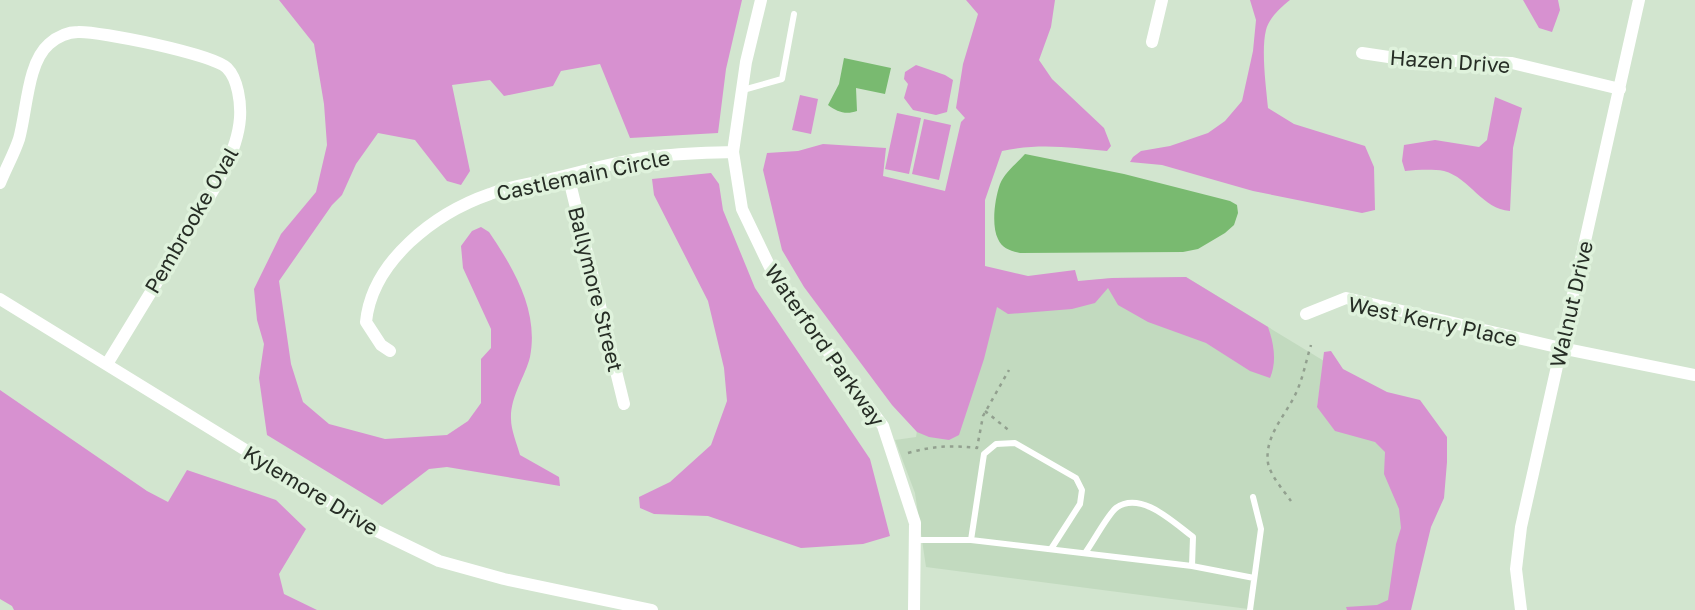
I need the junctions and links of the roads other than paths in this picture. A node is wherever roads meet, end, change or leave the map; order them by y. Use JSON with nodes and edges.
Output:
{"nodes":[{"id":1,"x":761,"y":0,"type":"edge"},
{"id":2,"x":1162,"y":0,"type":"edge"},
{"id":3,"x":1639,"y":0,"type":"edge"},
{"id":4,"x":794,"y":15,"type":"dead end"},
{"id":5,"x":1152,"y":42,"type":"dead end"},
{"id":6,"x":1362,"y":53,"type":"dead end"},
{"id":7,"x":1620,"y":89,"type":"junction"},
{"id":8,"x":742,"y":91,"type":"junction"},
{"id":9,"x":733,"y":152,"type":"junction"},
{"id":10,"x":568,"y":175,"type":"junction"},
{"id":11,"x":0,"y":183,"type":"edge"},
{"id":12,"x":0,"y":299,"type":"edge"},
{"id":13,"x":1306,"y":314,"type":"dead end"},
{"id":14,"x":1561,"y":348,"type":"junction"},
{"id":15,"x":390,"y":351,"type":"dead end"},
{"id":16,"x":107,"y":364,"type":"junction"},
{"id":17,"x":1695,"y":375,"type":"edge"},
{"id":18,"x":624,"y":404,"type":"dead end"},
{"id":19,"x":1253,"y":497,"type":"dead end"},
{"id":20,"x":916,"y":540,"type":"junction"},
{"id":21,"x":971,"y":540,"type":"junction"},
{"id":22,"x":1051,"y":550,"type":"junction"},
{"id":23,"x":1085,"y":554,"type":"junction"},
{"id":24,"x":1192,"y":566,"type":"junction"},
{"id":25,"x":1254,"y":578,"type":"junction"},
{"id":26,"x":652,"y":610,"type":"edge"},
{"id":27,"x":914,"y":610,"type":"edge"},
{"id":28,"x":1250,"y":610,"type":"edge"},
{"id":29,"x":1521,"y":610,"type":"edge"}],
"edges":[{"from":1,"to":8,"type":"street","name":"Waterford Parkway"},
{"from":2,"to":5,"type":"street"},
{"from":3,"to":7,"type":"street","name":"Walnut Drive"},
{"from":4,"to":8,"type":"lane"},
{"from":6,"to":7,"type":"street","name":"Hazen Drive"},
{"from":7,"to":14,"type":"street","name":"Walnut Drive"},
{"from":8,"to":9,"type":"street","name":"Waterford Parkway"},
{"from":9,"to":10,"type":"street","name":"Castlemain Circle"},
{"from":9,"to":20,"type":"street","name":"Waterford Parkway"},
{"from":10,"to":15,"type":"street","name":"Castlemain Circle"},
{"from":10,"to":18,"type":"street","name":"Ballymore Street"},
{"from":11,"to":16,"type":"street","name":"Pembrooke Oval"},
{"from":12,"to":16,"type":"street","name":"Kylemore Drive"},
{"from":13,"to":14,"type":"street","name":"West Kerry Place"},
{"from":14,"to":17,"type":"street","name":"West Kerry Place"},
{"from":14,"to":29,"type":"street","name":"Walnut Drive"},
{"from":16,"to":26,"type":"street","name":"Kylemore Drive"},
{"from":19,"to":25,"type":"lane"},
{"from":20,"to":21,"type":"lane"},
{"from":20,"to":27,"type":"street","name":"Waterford Parkway"},
{"from":21,"to":22,"type":"lane"},
{"from":21,"to":22,"type":"lane"},
{"from":22,"to":23,"type":"lane"},
{"from":23,"to":24,"type":"lane"},
{"from":23,"to":24,"type":"lane"},
{"from":24,"to":25,"type":"lane"},
{"from":25,"to":28,"type":"lane"}]}
